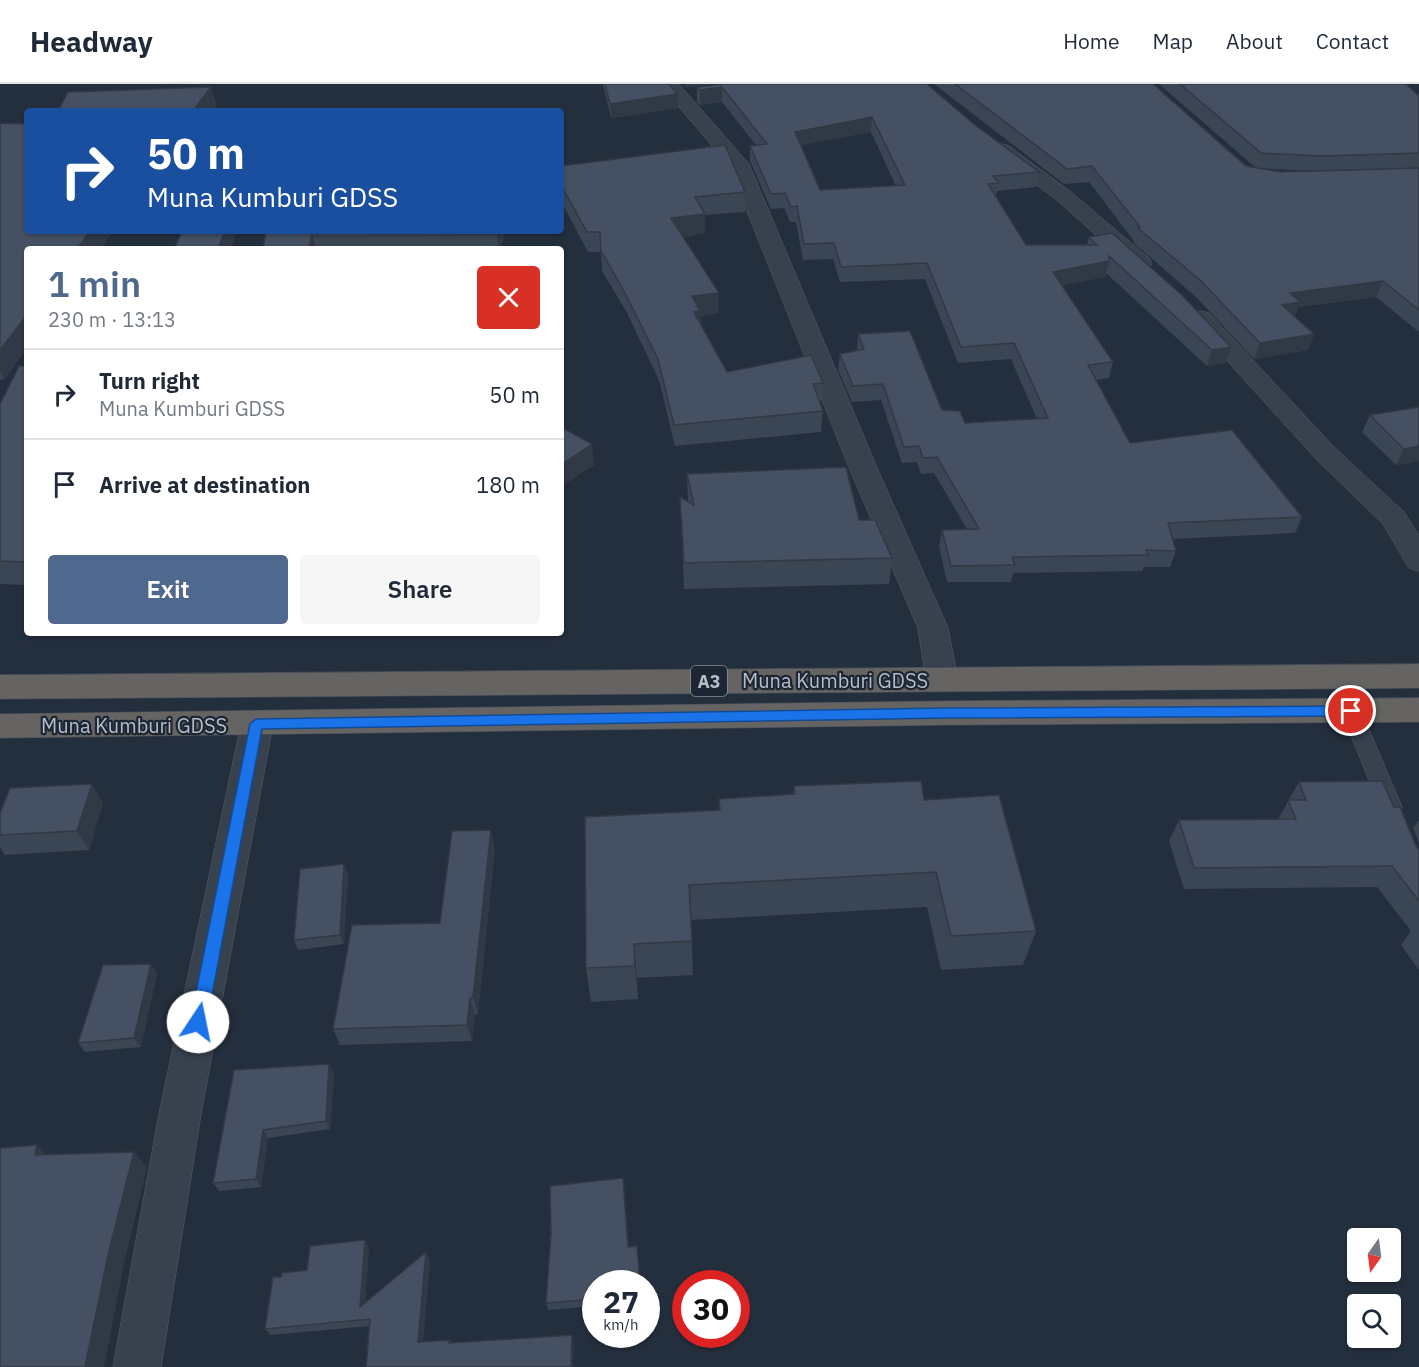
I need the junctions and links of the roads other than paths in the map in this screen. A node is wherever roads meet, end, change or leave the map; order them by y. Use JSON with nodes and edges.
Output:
{"nodes":[{"id":1,"x":684,"y":91,"type":"edge"},
{"id":2,"x":981,"y":134,"type":"edge"},
{"id":3,"x":1161,"y":281,"type":"edge"},
{"id":4,"x":1187,"y":304,"type":"edge"},
{"id":5,"x":1419,"y":561,"type":"edge"},
{"id":6,"x":1419,"y":676,"type":"edge"},
{"id":7,"x":942,"y":679,"type":"junction"},
{"id":8,"x":0,"y":687,"type":"edge"},
{"id":9,"x":1419,"y":710,"type":"edge"},
{"id":10,"x":1351,"y":711,"type":"junction"},
{"id":11,"x":256,"y":724,"type":"junction"},
{"id":12,"x":0,"y":726,"type":"edge"},
{"id":13,"x":1399,"y":827,"type":"edge"},
{"id":14,"x":137,"y":1367,"type":"edge"}],
"edges":[{"from":1,"to":7,"type":"street"},
{"from":2,"to":3,"type":"street"},
{"from":4,"to":5,"type":"street"},
{"from":6,"to":7,"type":"highway","name":"Muna Kumburi GDSS","number":"A3"},
{"from":7,"to":8,"type":"highway","name":"Muna Kumburi GDSS","number":"A3"},
{"from":9,"to":10,"type":"highway","name":"Muna Kumburi GDSS","number":"A3"},
{"from":10,"to":11,"type":"highway","name":"Muna Kumburi GDSS","number":"A3"},
{"from":10,"to":13,"type":"lane"},
{"from":11,"to":12,"type":"highway","name":"Muna Kumburi GDSS","number":"A3"},
{"from":11,"to":14,"type":"street"}]}
